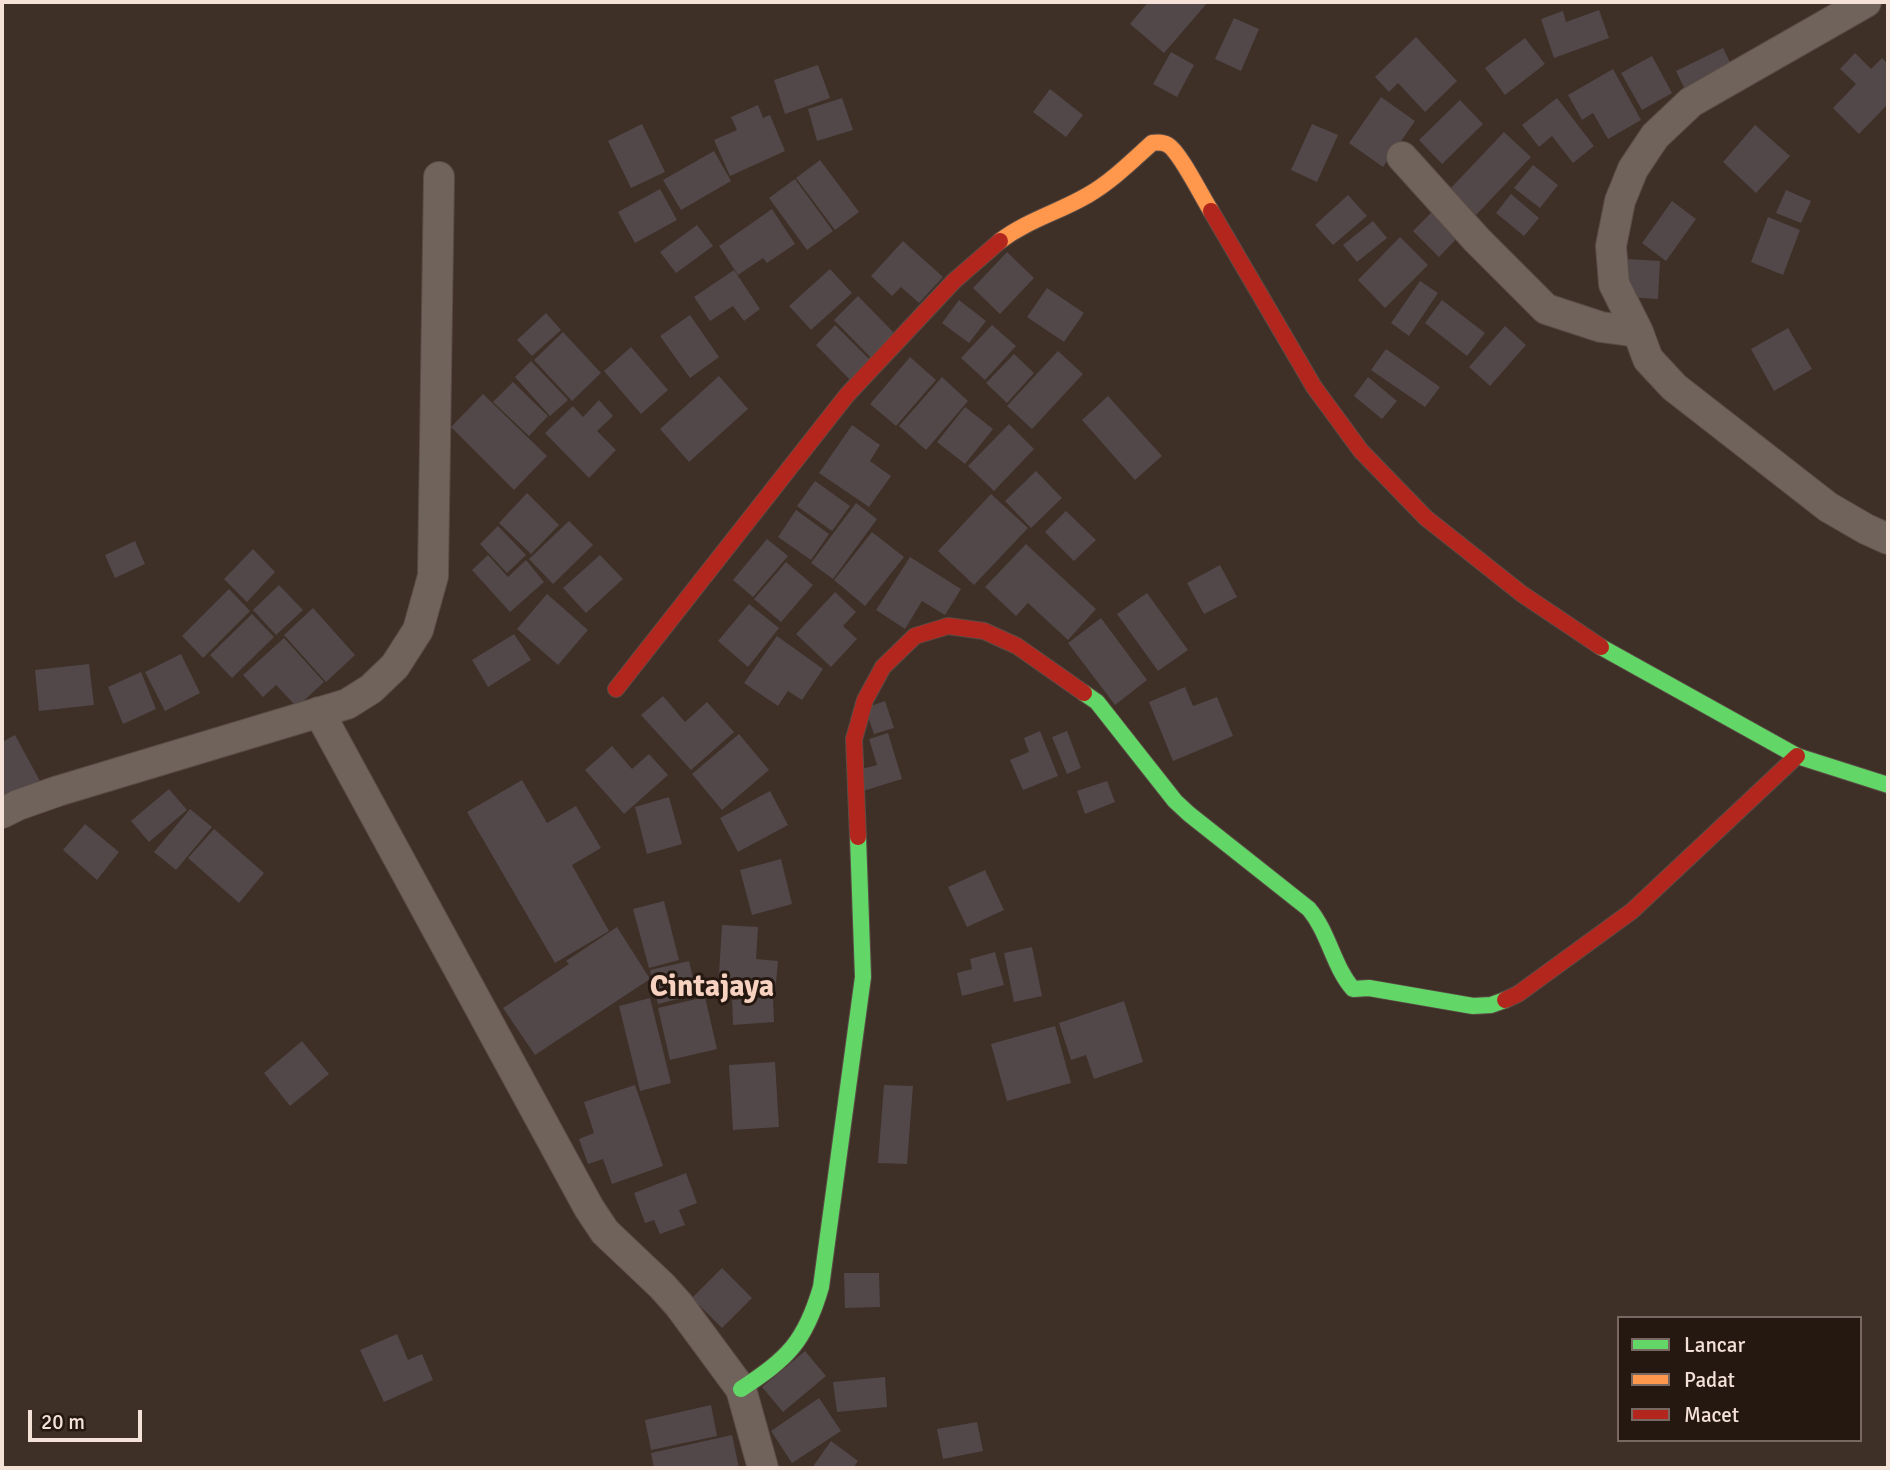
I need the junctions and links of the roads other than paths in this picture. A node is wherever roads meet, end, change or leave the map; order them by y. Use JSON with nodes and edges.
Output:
{"nodes":[{"id":1,"x":1866,"y":2,"type":"edge"},
{"id":2,"x":1402,"y":157,"type":"dead end"},
{"id":3,"x":439,"y":177,"type":"dead end"},
{"id":4,"x":1638,"y":332,"type":"junction"},
{"id":5,"x":1888,"y":539,"type":"edge"},
{"id":6,"x":616,"y":689,"type":"dead end"},
{"id":7,"x":320,"y":712,"type":"junction"},
{"id":8,"x":1797,"y":756,"type":"junction"},
{"id":9,"x":1888,"y":785,"type":"edge"},
{"id":10,"x":2,"y":813,"type":"edge"},
{"id":11,"x":733,"y":1378,"type":"junction"},
{"id":12,"x":763,"y":1468,"type":"edge"}],
"edges":[{"from":1,"to":4,"type":"street"},
{"from":2,"to":4,"type":"street"},
{"from":3,"to":7,"type":"street"},
{"from":4,"to":5,"type":"street"},
{"from":6,"to":8,"type":"street"},
{"from":7,"to":10,"type":"street"},
{"from":7,"to":11,"type":"street"},
{"from":8,"to":9,"type":"street"},
{"from":8,"to":11,"type":"street"},
{"from":11,"to":12,"type":"street"}]}
